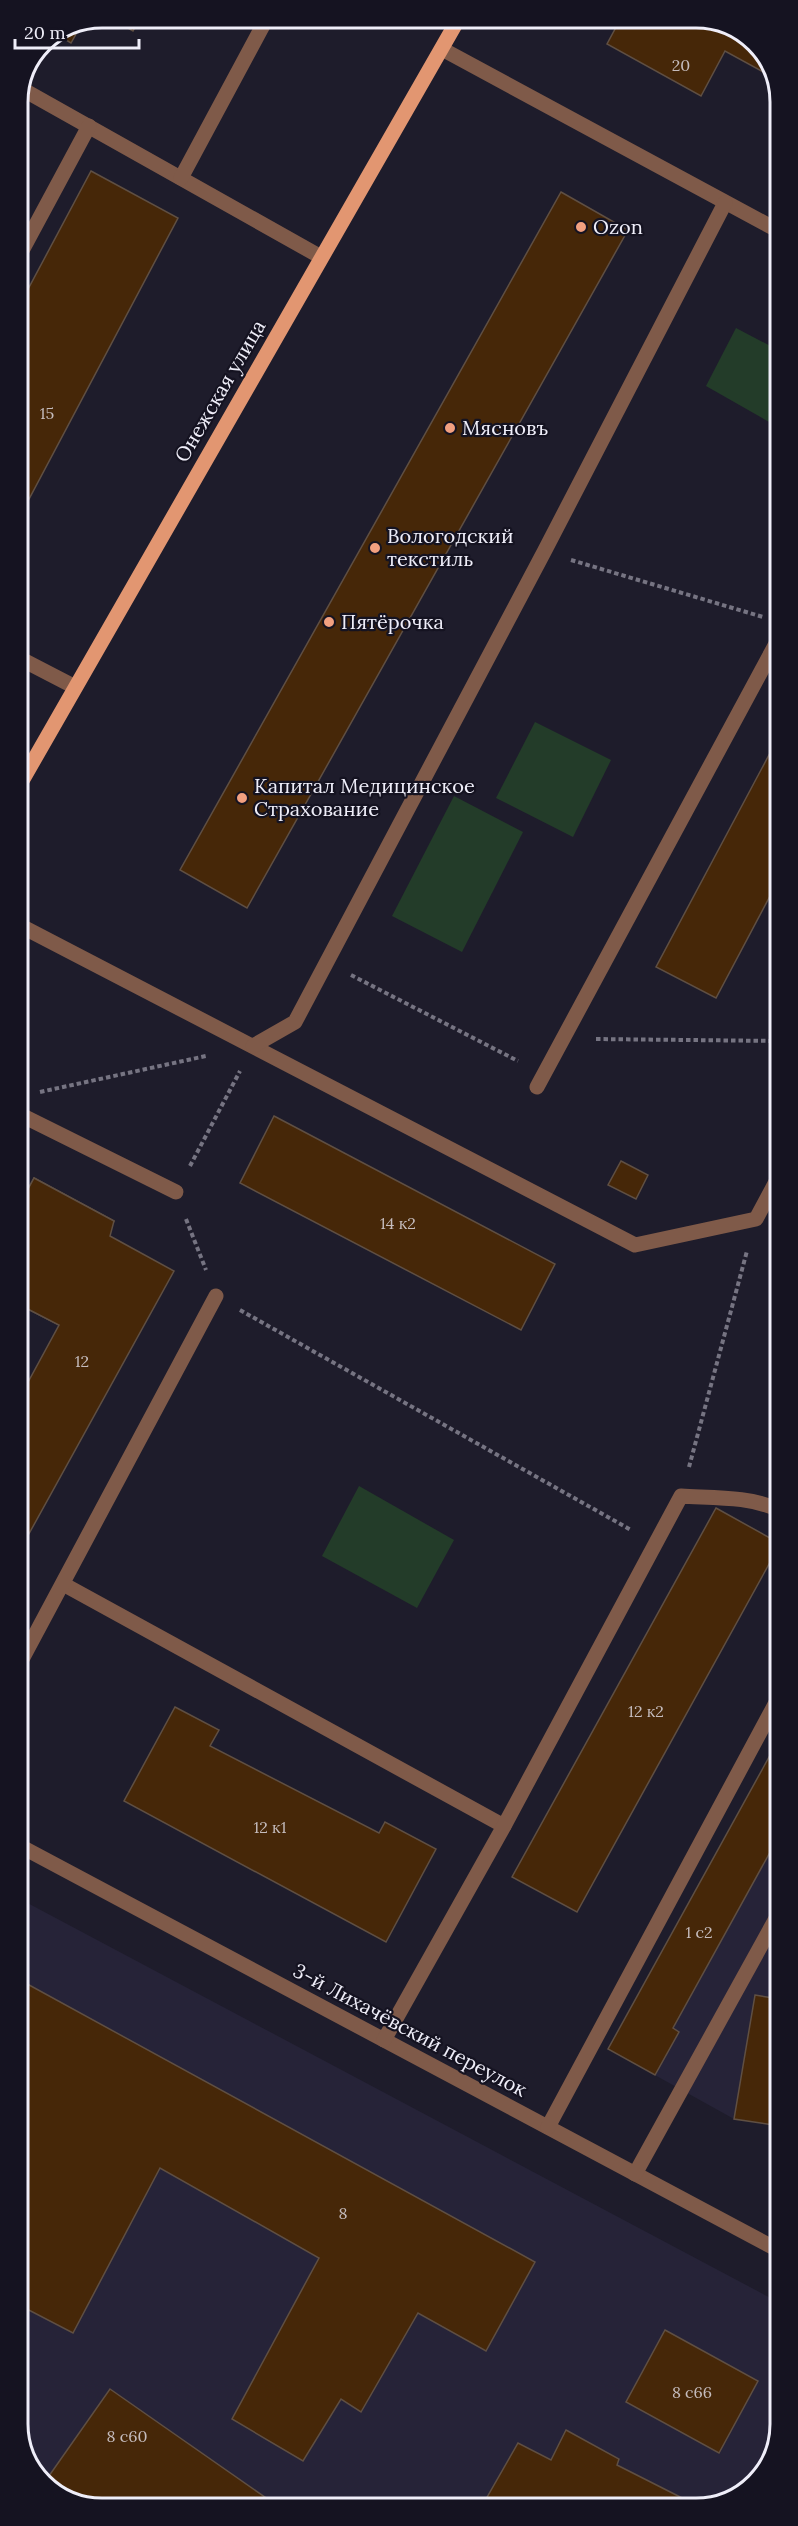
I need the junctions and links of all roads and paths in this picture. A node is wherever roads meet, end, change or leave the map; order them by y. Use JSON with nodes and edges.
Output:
{"nodes":[{"id":1,"x":261,"y":28,"type":"edge"},
{"id":2,"x":453,"y":29,"type":"edge"},
{"id":3,"x":442,"y":49,"type":"junction"},
{"id":4,"x":30,"y":93,"type":"edge"},
{"id":5,"x":89,"y":126,"type":"junction"},
{"id":6,"x":181,"y":178,"type":"junction"},
{"id":7,"x":724,"y":203,"type":"junction"},
{"id":8,"x":770,"y":227,"type":"edge"},
{"id":9,"x":29,"y":238,"type":"edge"},
{"id":10,"x":321,"y":257,"type":"junction"},
{"id":11,"x":544,"y":552,"type":"junction"},
{"id":12,"x":767,"y":618,"type":"dead end"},
{"id":13,"x":770,"y":655,"type":"edge"},
{"id":14,"x":29,"y":663,"type":"edge"},
{"id":15,"x":75,"y":687,"type":"junction"},
{"id":16,"x":29,"y":768,"type":"edge"},
{"id":17,"x":29,"y":930,"type":"edge"},
{"id":18,"x":327,"y":962,"type":"junction"},
{"id":19,"x":563,"y":1039,"type":"junction"},
{"id":20,"x":770,"y":1041,"type":"edge"},
{"id":21,"x":253,"y":1046,"type":"junction"},
{"id":22,"x":540,"y":1081,"type":"joint"},
{"id":23,"x":31,"y":1094,"type":"dead end"},
{"id":24,"x":29,"y":1119,"type":"edge"},
{"id":25,"x":176,"y":1192,"type":"junction"},
{"id":26,"x":770,"y":1192,"type":"edge"},
{"id":27,"x":756,"y":1219,"type":"junction"},
{"id":28,"x":216,"y":1296,"type":"junction"},
{"id":29,"x":681,"y":1496,"type":"junction"},
{"id":30,"x":770,"y":1506,"type":"edge"},
{"id":31,"x":656,"y":1543,"type":"junction"},
{"id":32,"x":63,"y":1584,"type":"junction"},
{"id":33,"x":29,"y":1647,"type":"edge"},
{"id":34,"x":770,"y":1714,"type":"edge"},
{"id":35,"x":504,"y":1826,"type":"junction"},
{"id":36,"x":29,"y":1851,"type":"edge"},
{"id":37,"x":770,"y":1943,"type":"edge"},
{"id":38,"x":384,"y":2040,"type":"junction"},
{"id":39,"x":548,"y":2127,"type":"junction"},
{"id":40,"x":635,"y":2174,"type":"junction"},
{"id":41,"x":770,"y":2246,"type":"edge"}],
"edges":[{"from":1,"to":6,"type":"street"},
{"from":2,"to":3,"type":"main road","name":"Онежская улица"},
{"from":3,"to":7,"type":"street"},
{"from":3,"to":10,"type":"main road","name":"Онежская улица"},
{"from":4,"to":5,"type":"street"},
{"from":5,"to":6,"type":"street"},
{"from":5,"to":9,"type":"street"},
{"from":6,"to":10,"type":"street"},
{"from":7,"to":8,"type":"street"},
{"from":7,"to":11,"type":"street"},
{"from":10,"to":15,"type":"main road","name":"Онежская улица"},
{"from":11,"to":12,"type":"path"},
{"from":11,"to":18,"type":"street"},
{"from":13,"to":19,"type":"street"},
{"from":14,"to":15,"type":"street"},
{"from":15,"to":16,"type":"main road","name":"Онежская улица"},
{"from":17,"to":21,"type":"street"},
{"from":18,"to":21,"type":"street"},
{"from":18,"to":22,"type":"path"},
{"from":19,"to":20,"type":"path"},
{"from":19,"to":22,"type":"street"},
{"from":21,"to":23,"type":"path"},
{"from":21,"to":25,"type":"path"},
{"from":21,"to":27,"type":"street"},
{"from":24,"to":25,"type":"street"},
{"from":25,"to":28,"type":"path"},
{"from":26,"to":27,"type":"street"},
{"from":27,"to":29,"type":"path"},
{"from":28,"to":31,"type":"path"},
{"from":28,"to":32,"type":"street"},
{"from":29,"to":30,"type":"street"},
{"from":29,"to":31,"type":"street"},
{"from":31,"to":35,"type":"street"},
{"from":32,"to":33,"type":"street"},
{"from":32,"to":35,"type":"street"},
{"from":34,"to":39,"type":"street"},
{"from":35,"to":38,"type":"street"},
{"from":36,"to":38,"type":"street","name":"3-й Лихачёвский переулок"},
{"from":37,"to":40,"type":"street"},
{"from":38,"to":39,"type":"street","name":"3-й Лихачёвский переулок"},
{"from":39,"to":40,"type":"street","name":"3-й Лихачёвский переулок"},
{"from":40,"to":41,"type":"street","name":"3-й Лихачёвский переулок"}]}
